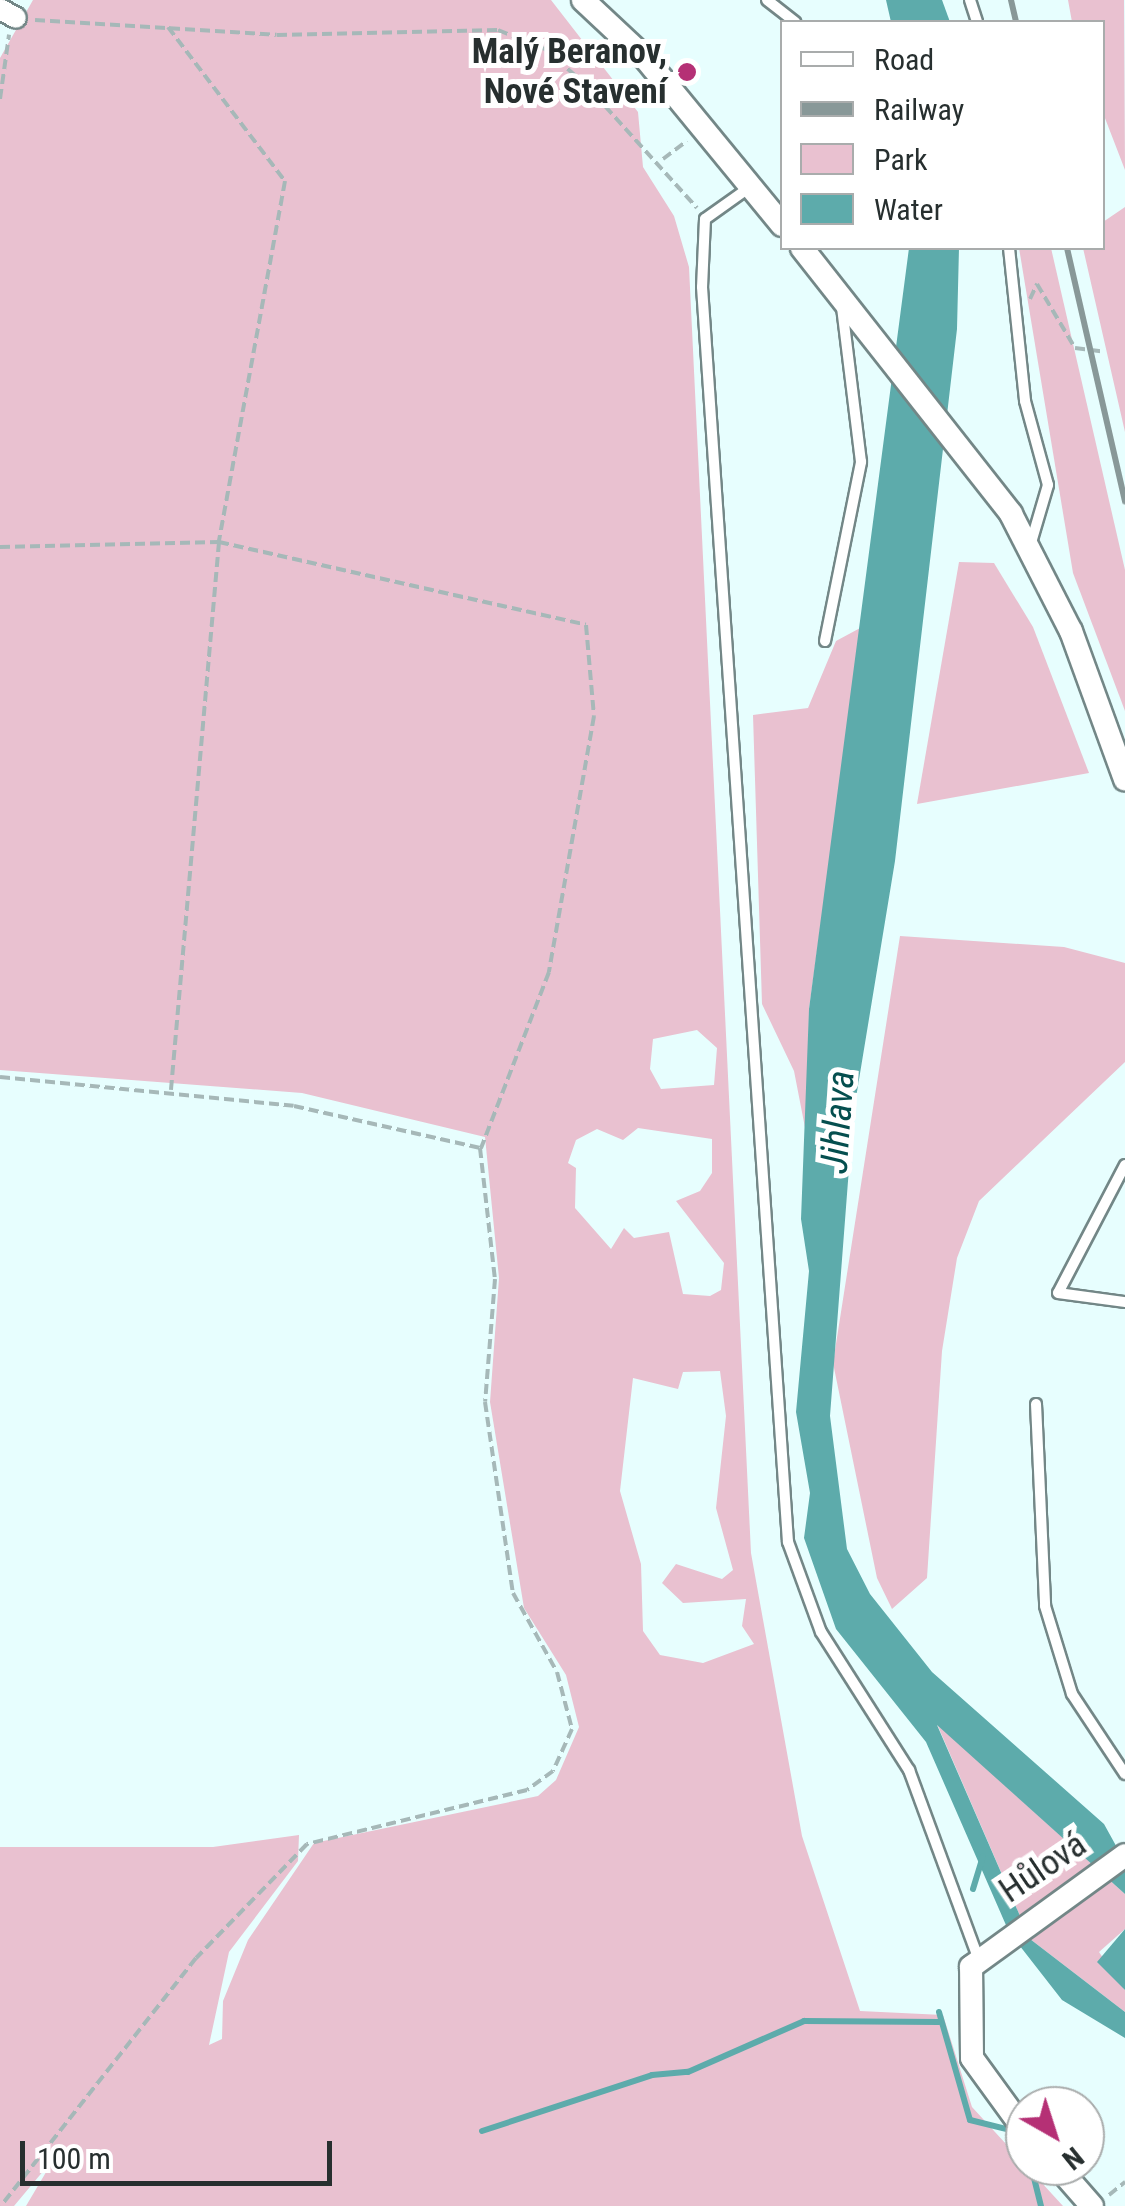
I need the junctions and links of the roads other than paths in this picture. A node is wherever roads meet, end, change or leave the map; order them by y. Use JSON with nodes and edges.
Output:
{"nodes":[{"id":1,"x":583,"y":0,"type":"edge"},
{"id":2,"x":767,"y":0,"type":"edge"},
{"id":3,"x":792,"y":20,"type":"edge"},
{"id":4,"x":750,"y":187,"type":"junction"},
{"id":5,"x":780,"y":223,"type":"edge"},
{"id":6,"x":1009,"y":250,"type":"edge"},
{"id":7,"x":810,"y":252,"type":"edge"},
{"id":8,"x":840,"y":294,"type":"junction"},
{"id":9,"x":1030,"y":546,"type":"junction"},
{"id":10,"x":824,"y":641,"type":"dead end"},
{"id":11,"x":1125,"y":779,"type":"edge"},
{"id":12,"x":1125,"y":1166,"type":"edge"},
{"id":13,"x":1125,"y":1302,"type":"edge"},
{"id":14,"x":1036,"y":1404,"type":"dead end"},
{"id":15,"x":1125,"y":1774,"type":"edge"},
{"id":16,"x":1125,"y":1855,"type":"edge"},
{"id":17,"x":978,"y":1958,"type":"junction"},
{"id":18,"x":1005,"y":2103,"type":"edge"},
{"id":19,"x":1075,"y":2186,"type":"edge"},
{"id":20,"x":1092,"y":2206,"type":"edge"}],
"edges":[{"from":1,"to":4,"type":"street"},
{"from":2,"to":3,"type":"lane"},
{"from":4,"to":5,"type":"street"},
{"from":4,"to":17,"type":"lane"},
{"from":6,"to":9,"type":"lane"},
{"from":7,"to":8,"type":"street"},
{"from":8,"to":9,"type":"street"},
{"from":8,"to":10,"type":"lane"},
{"from":9,"to":11,"type":"street"},
{"from":12,"to":13,"type":"lane"},
{"from":14,"to":15,"type":"lane"},
{"from":16,"to":17,"type":"street","name":"Hůlová"},
{"from":17,"to":18,"type":"street"},
{"from":19,"to":20,"type":"street"}]}
